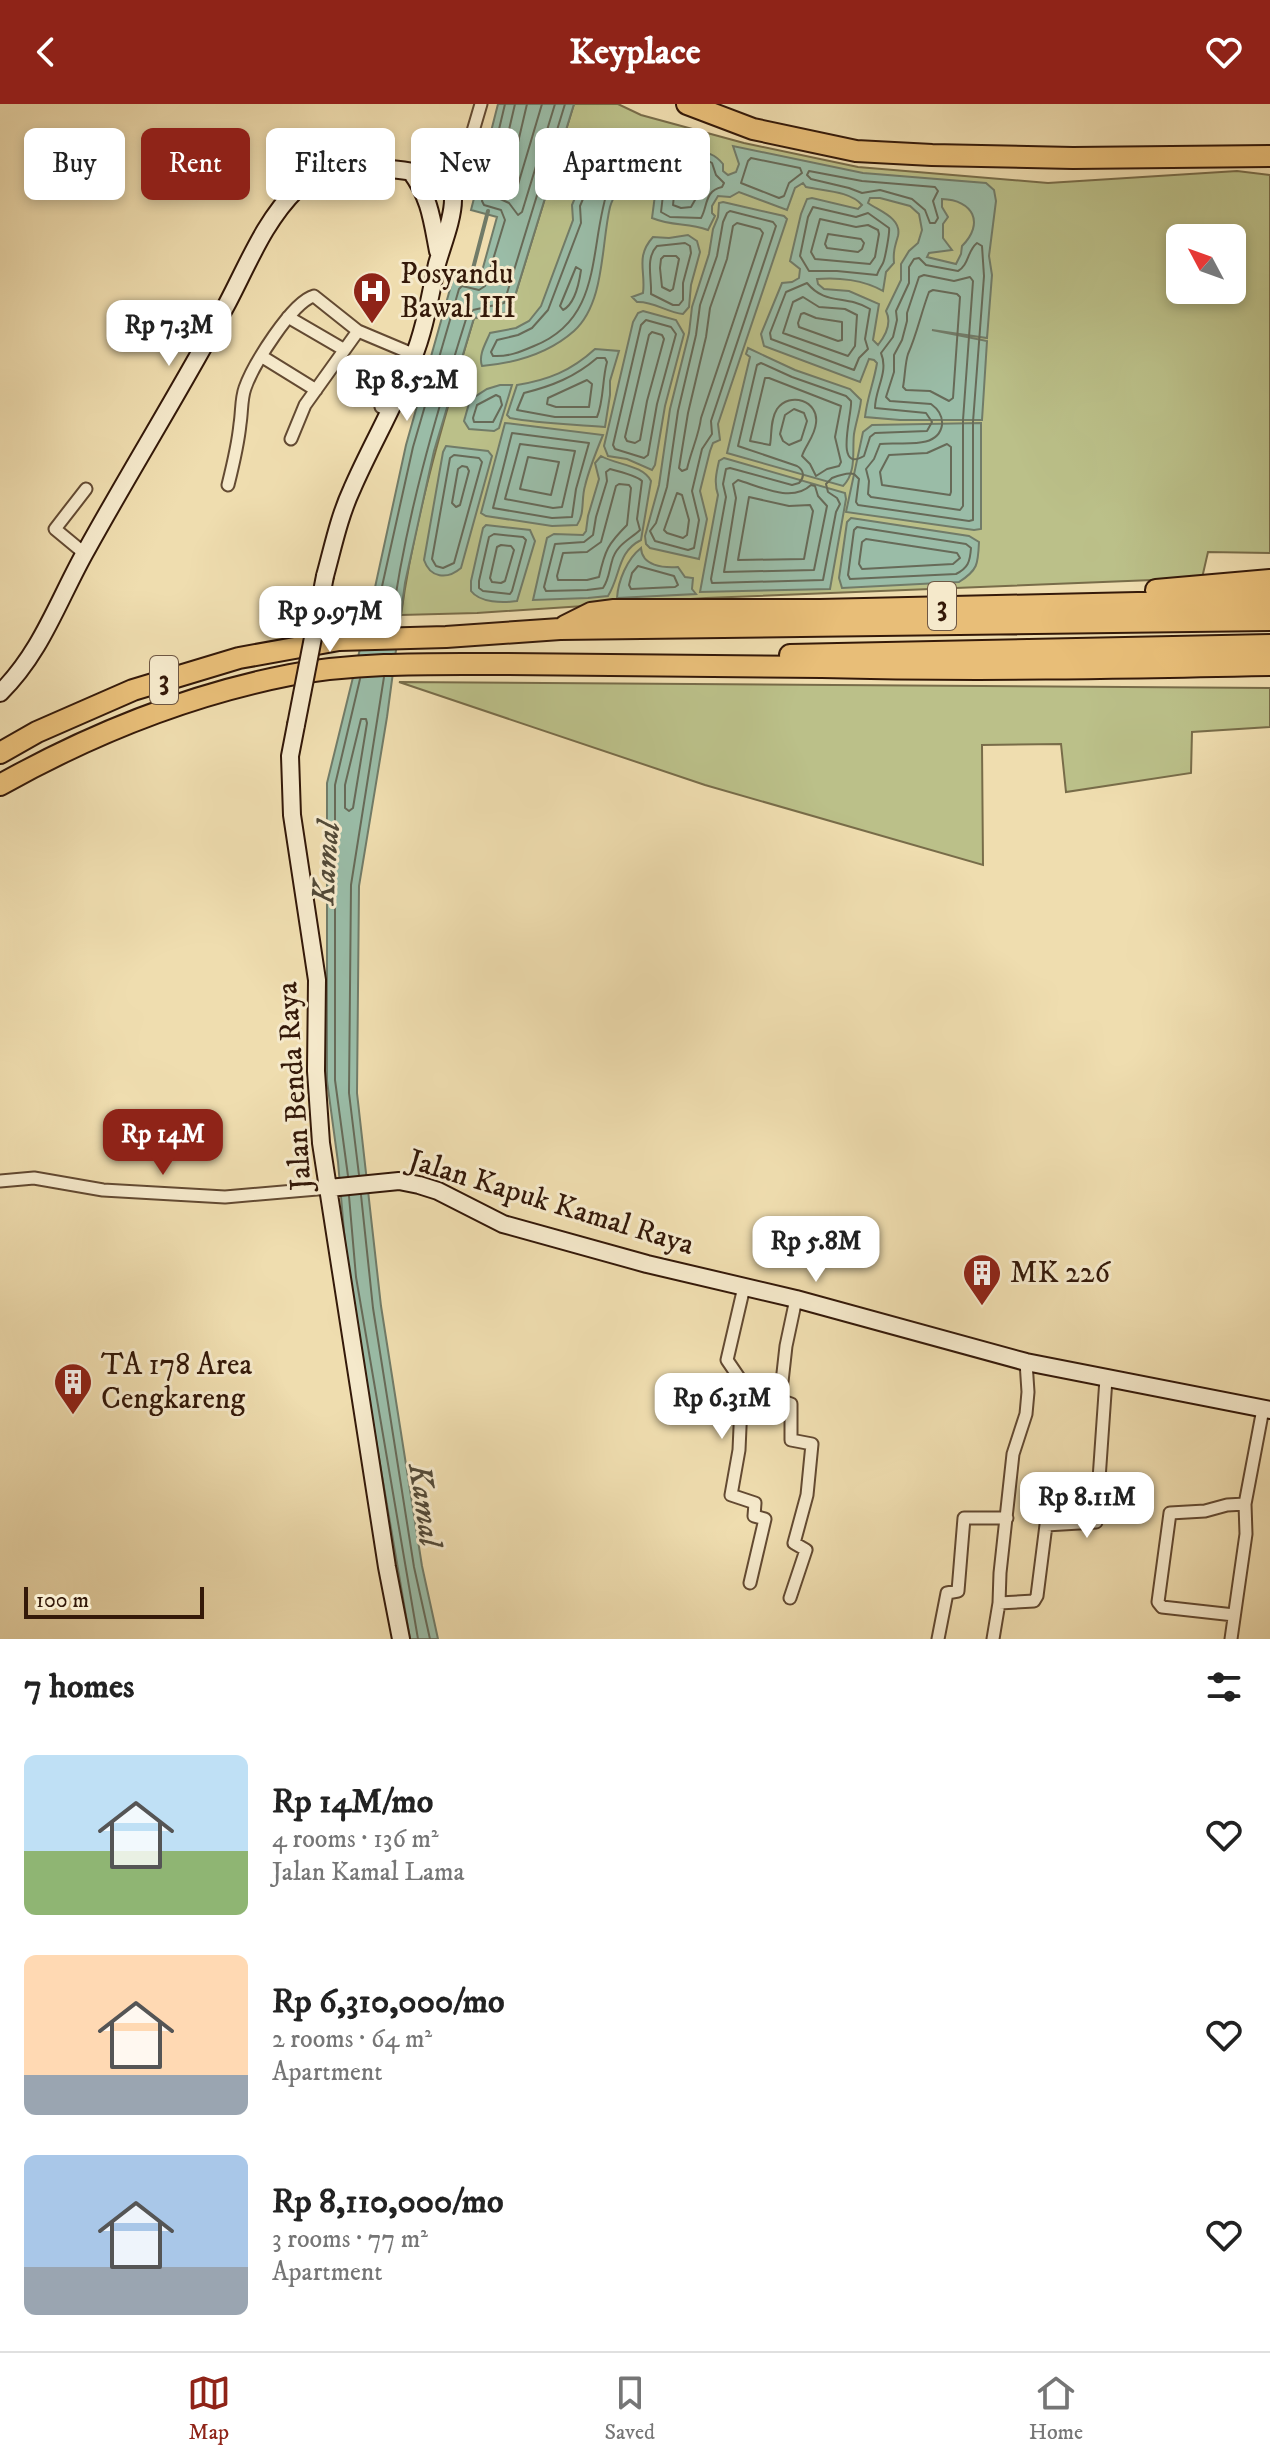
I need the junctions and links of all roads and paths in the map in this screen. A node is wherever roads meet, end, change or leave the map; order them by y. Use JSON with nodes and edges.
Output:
{"nodes":[{"id":1,"x":481,"y":104,"type":"edge"},
{"id":2,"x":687,"y":104,"type":"edge"},
{"id":3,"x":474,"y":128,"type":"edge"},
{"id":4,"x":1270,"y":156,"type":"edge"},
{"id":5,"x":411,"y":172,"type":"edge"},
{"id":6,"x":428,"y":200,"type":"edge"},
{"id":7,"x":453,"y":200,"type":"edge"},
{"id":8,"x":439,"y":257,"type":"junction"},
{"id":9,"x":288,"y":317,"type":"junction"},
{"id":10,"x":363,"y":334,"type":"junction"},
{"id":11,"x":343,"y":349,"type":"junction"},
{"id":12,"x":415,"y":355,"type":"junction"},
{"id":13,"x":261,"y":356,"type":"junction"},
{"id":14,"x":316,"y":390,"type":"junction"},
{"id":15,"x":291,"y":439,"type":"dead end"},
{"id":16,"x":228,"y":485,"type":"dead end"},
{"id":17,"x":86,"y":489,"type":"dead end"},
{"id":18,"x":84,"y":553,"type":"junction"},
{"id":19,"x":1270,"y":580,"type":"edge"},
{"id":20,"x":1270,"y":600,"type":"edge"},
{"id":21,"x":1029,"y":604,"type":"junction"},
{"id":22,"x":1270,"y":620,"type":"edge"},
{"id":23,"x":560,"y":629,"type":"junction"},
{"id":24,"x":1270,"y":645,"type":"edge"},
{"id":25,"x":666,"y":664,"type":"junction"},
{"id":26,"x":1270,"y":665,"type":"edge"},
{"id":27,"x":0,"y":693,"type":"edge"},
{"id":28,"x":0,"y":753,"type":"edge"},
{"id":29,"x":0,"y":785,"type":"edge"},
{"id":30,"x":0,"y":1181,"type":"edge"},
{"id":31,"x":335,"y":1188,"type":"junction"},
{"id":32,"x":744,"y":1287,"type":"junction"},
{"id":33,"x":796,"y":1299,"type":"junction"},
{"id":34,"x":1026,"y":1362,"type":"junction"},
{"id":35,"x":1106,"y":1379,"type":"junction"},
{"id":36,"x":1267,"y":1410,"type":"edge"},
{"id":37,"x":1245,"y":1504,"type":"junction"},
{"id":38,"x":1007,"y":1518,"type":"junction"},
{"id":39,"x":750,"y":1583,"type":"dead end"},
{"id":40,"x":790,"y":1598,"type":"dead end"},
{"id":41,"x":999,"y":1603,"type":"junction"},
{"id":42,"x":1234,"y":1615,"type":"junction"},
{"id":43,"x":401,"y":1639,"type":"edge"},
{"id":44,"x":938,"y":1639,"type":"edge"},
{"id":45,"x":993,"y":1639,"type":"edge"},
{"id":46,"x":1231,"y":1639,"type":"edge"}],
"edges":[{"from":1,"to":3,"type":"street"},
{"from":2,"to":4,"type":"highway"},
{"from":5,"to":18,"type":"main road"},
{"from":6,"to":8,"type":"main road"},
{"from":7,"to":8,"type":"main road","name":"Jalan Benda Raya"},
{"from":8,"to":12,"type":"main road","name":"Jalan Benda Raya"},
{"from":9,"to":10,"type":"street"},
{"from":9,"to":11,"type":"street"},
{"from":9,"to":13,"type":"street"},
{"from":10,"to":11,"type":"street"},
{"from":10,"to":12,"type":"street"},
{"from":11,"to":14,"type":"street"},
{"from":12,"to":31,"type":"main road","name":"Jalan Benda Raya","bridge":true},
{"from":13,"to":14,"type":"street"},
{"from":13,"to":16,"type":"street"},
{"from":14,"to":15,"type":"street"},
{"from":17,"to":18,"type":"street"},
{"from":18,"to":27,"type":"main road"},
{"from":19,"to":21,"type":"highway"},
{"from":20,"to":21,"type":"highway","number":"3"},
{"from":21,"to":23,"type":"highway","number":"3"},
{"from":22,"to":23,"type":"highway","number":"3"},
{"from":23,"to":28,"type":"highway","number":"3"},
{"from":24,"to":25,"type":"highway","number":"3"},
{"from":25,"to":26,"type":"highway","number":"3"},
{"from":25,"to":29,"type":"highway","number":"3"},
{"from":30,"to":31,"type":"street"},
{"from":31,"to":32,"type":"main road","name":"Jalan Kapuk Kamal Raya"},
{"from":31,"to":43,"type":"main road","name":"Jalan Benda Raya"},
{"from":32,"to":33,"type":"main road","name":"Jalan Kapuk Kamal Raya"},
{"from":32,"to":39,"type":"street"},
{"from":33,"to":34,"type":"main road","name":"Jalan Kapuk Kamal Raya"},
{"from":33,"to":40,"type":"street"},
{"from":34,"to":35,"type":"main road","name":"Jalan Kapuk Kamal Raya"},
{"from":34,"to":38,"type":"street"},
{"from":35,"to":36,"type":"main road","name":"Jalan Kapuk Kamal Raya"},
{"from":35,"to":41,"type":"street"},
{"from":36,"to":37,"type":"street"},
{"from":37,"to":42,"type":"street"},
{"from":37,"to":42,"type":"street"},
{"from":38,"to":41,"type":"street"},
{"from":38,"to":44,"type":"street"},
{"from":41,"to":45,"type":"street"},
{"from":42,"to":46,"type":"street"}]}
